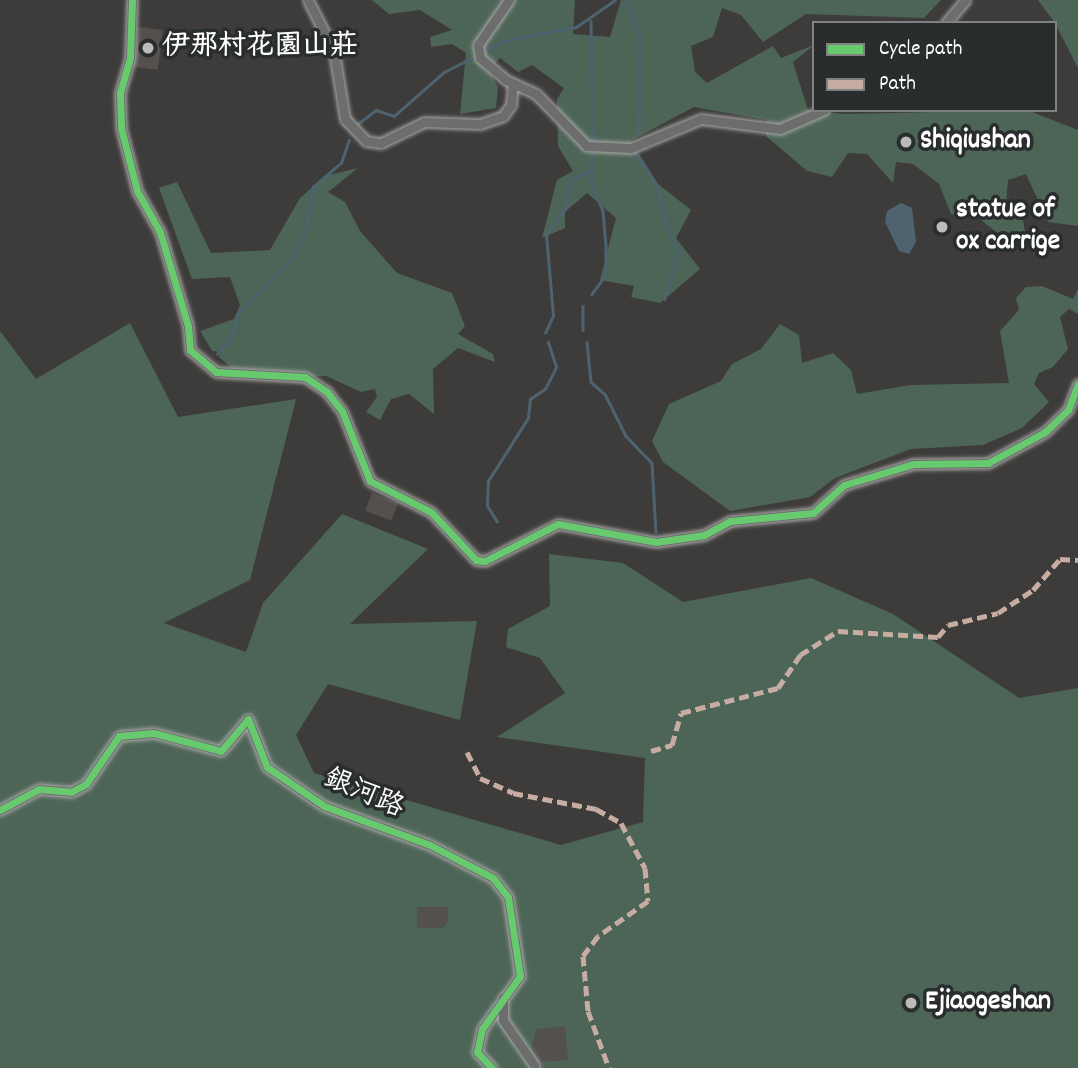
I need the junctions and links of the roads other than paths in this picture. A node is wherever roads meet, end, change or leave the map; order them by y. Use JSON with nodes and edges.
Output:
{"nodes":[{"id":1,"x":132,"y":0,"type":"edge"},
{"id":2,"x":309,"y":0,"type":"edge"},
{"id":3,"x":509,"y":0,"type":"edge"},
{"id":4,"x":965,"y":0,"type":"edge"},
{"id":5,"x":948,"y":21,"type":"edge"},
{"id":6,"x":513,"y":84,"type":"junction"},
{"id":7,"x":819,"y":112,"type":"edge"},
{"id":8,"x":1078,"y":384,"type":"edge"},
{"id":9,"x":0,"y":810,"type":"edge"},
{"id":10,"x":503,"y":998,"type":"junction"},
{"id":11,"x":534,"y":1065,"type":"dead end"},
{"id":12,"x":492,"y":1068,"type":"edge"}],
"edges":[{"from":1,"to":8,"type":"street"},
{"from":2,"to":6,"type":"street"},
{"from":3,"to":6,"type":"street"},
{"from":4,"to":5,"type":"street"},
{"from":6,"to":7,"type":"street"},
{"from":9,"to":10,"type":"street","name":"銀河路"},
{"from":10,"to":11,"type":"street"},
{"from":10,"to":12,"type":"street","name":"銀河路"}]}
